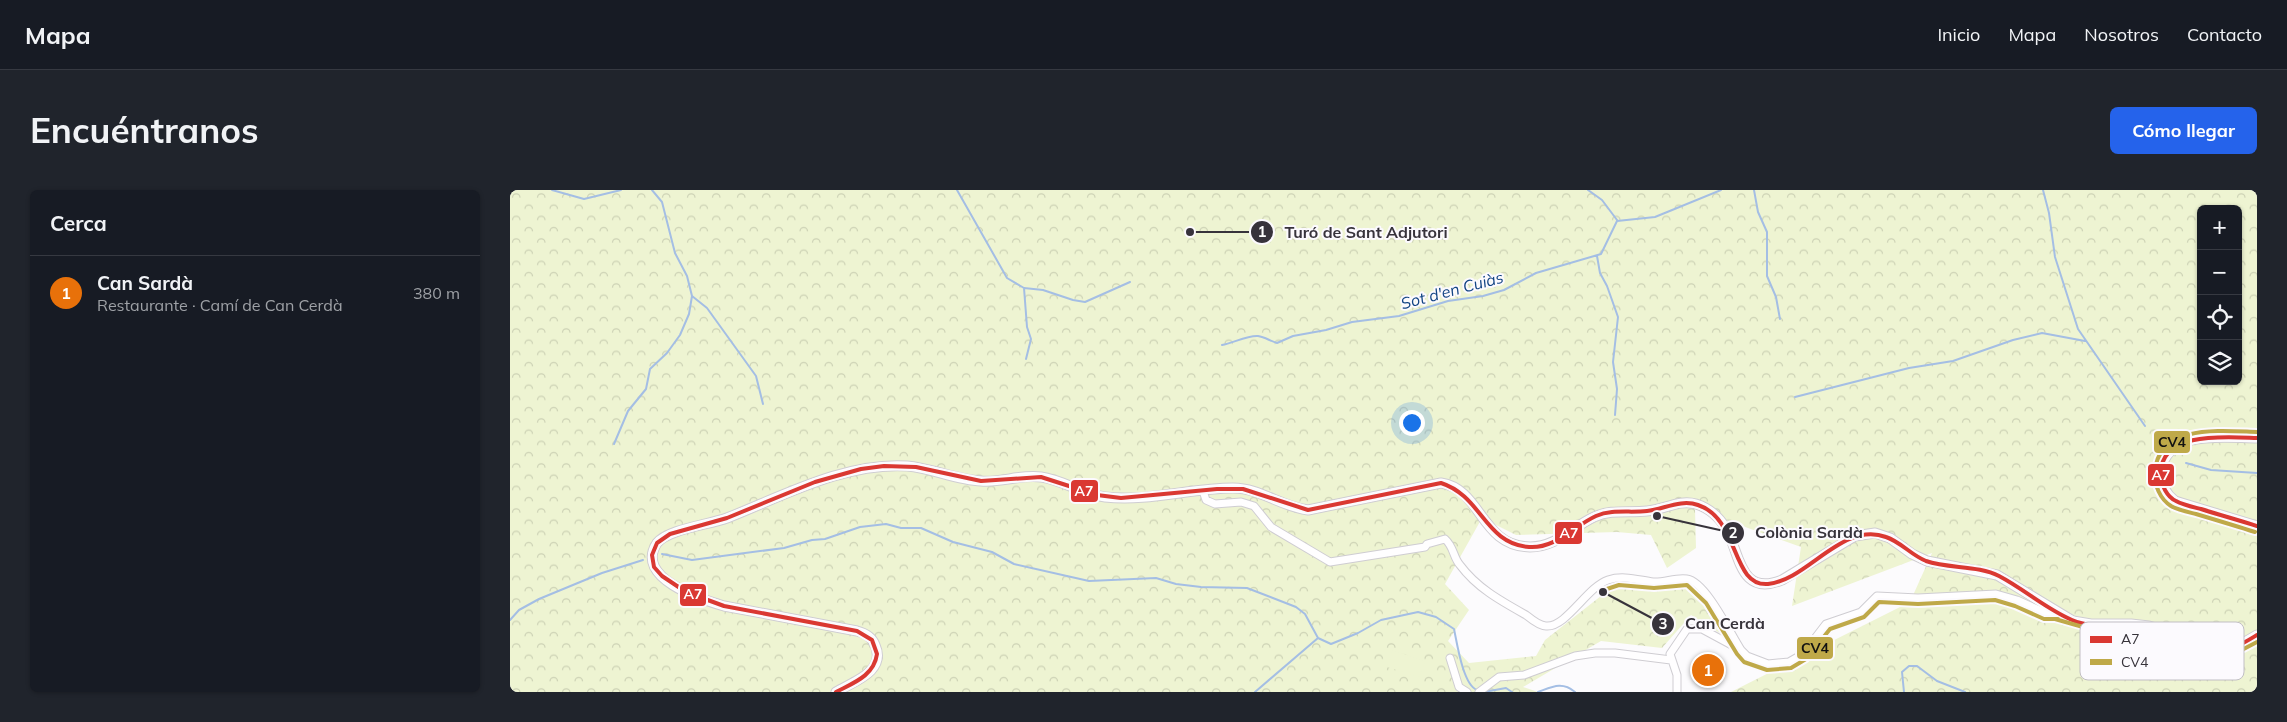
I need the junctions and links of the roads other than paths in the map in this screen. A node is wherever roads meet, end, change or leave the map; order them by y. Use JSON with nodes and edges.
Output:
{"nodes":[{"id":1,"x":2257,"y":438,"type":"edge"},
{"id":2,"x":1203,"y":491,"type":"junction"},
{"id":3,"x":2257,"y":526,"type":"edge"},
{"id":4,"x":2058,"y":613,"type":"junction"},
{"id":5,"x":2080,"y":622,"type":"edge"},
{"id":6,"x":2257,"y":635,"type":"edge"},
{"id":7,"x":2244,"y":643,"type":"edge"},
{"id":8,"x":1741,"y":650,"type":"junction"},
{"id":9,"x":1450,"y":658,"type":"dead end"},
{"id":10,"x":1672,"y":660,"type":"junction"},
{"id":11,"x":836,"y":692,"type":"edge"},
{"id":12,"x":1467,"y":692,"type":"edge"},
{"id":13,"x":1479,"y":692,"type":"edge"},
{"id":14,"x":1677,"y":692,"type":"edge"}],
"edges":[{"from":1,"to":3,"type":"street"},
{"from":2,"to":4,"type":"street"},
{"from":2,"to":8,"type":"street"},
{"from":2,"to":11,"type":"street"},
{"from":4,"to":5,"type":"street"},
{"from":4,"to":8,"type":"street"},
{"from":6,"to":7,"type":"street"},
{"from":8,"to":10,"type":"street"},
{"from":9,"to":12,"type":"street"},
{"from":10,"to":13,"type":"street"},
{"from":10,"to":14,"type":"street"}]}
